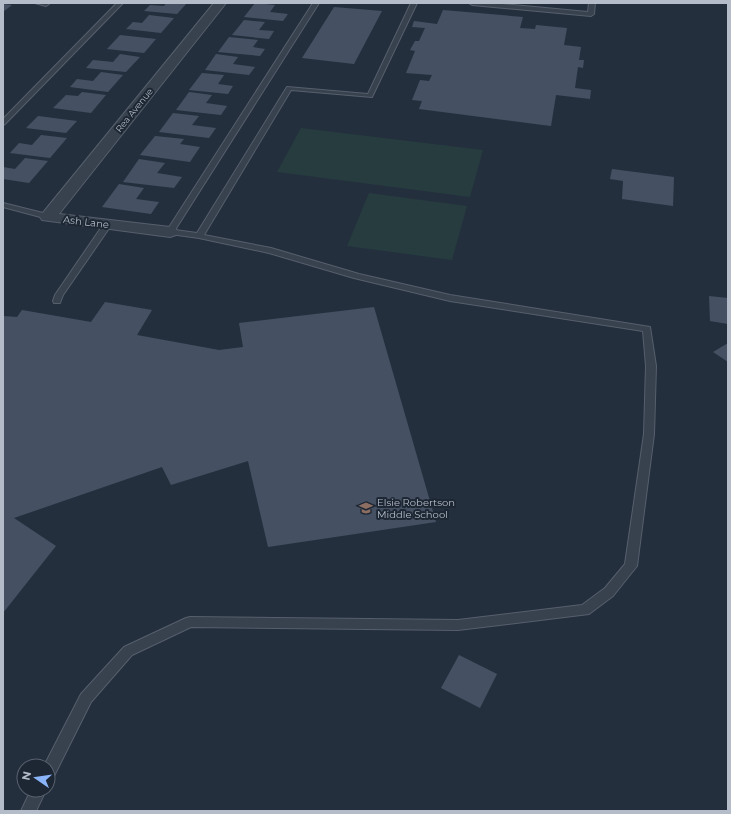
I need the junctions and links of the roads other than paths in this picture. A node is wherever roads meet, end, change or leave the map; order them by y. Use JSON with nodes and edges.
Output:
{"nodes":[{"id":1,"x":38,"y":3,"type":"edge"},
{"id":2,"x":120,"y":3,"type":"edge"},
{"id":3,"x":220,"y":3,"type":"edge"},
{"id":4,"x":316,"y":3,"type":"edge"},
{"id":5,"x":414,"y":3,"type":"edge"},
{"id":6,"x":472,"y":3,"type":"edge"},
{"id":7,"x":592,"y":3,"type":"edge"},
{"id":8,"x":46,"y":4,"type":"edge"},
{"id":9,"x":3,"y":123,"type":"edge"},
{"id":10,"x":3,"y":205,"type":"edge"},
{"id":11,"x":48,"y":217,"type":"junction"},
{"id":12,"x":108,"y":224,"type":"junction"},
{"id":13,"x":170,"y":232,"type":"junction"},
{"id":14,"x":199,"y":236,"type":"junction"},
{"id":15,"x":57,"y":301,"type":"dead end"},
{"id":16,"x":56,"y":758,"type":"edge"},
{"id":17,"x":35,"y":798,"type":"edge"},
{"id":18,"x":28,"y":811,"type":"edge"}],
"edges":[{"from":1,"to":8,"type":"lane"},
{"from":2,"to":9,"type":"lane"},
{"from":3,"to":11,"type":"street","name":"Rea Avenue"},
{"from":4,"to":13,"type":"lane"},
{"from":5,"to":14,"type":"lane"},
{"from":6,"to":7,"type":"lane"},
{"from":10,"to":11,"type":"lane","name":"Ash Lane"},
{"from":11,"to":12,"type":"street","name":"Ash Lane"},
{"from":12,"to":13,"type":"street","name":"Ash Lane"},
{"from":12,"to":15,"type":"lane"},
{"from":13,"to":14,"type":"lane"},
{"from":14,"to":16,"type":"lane"},
{"from":17,"to":18,"type":"lane"}]}
